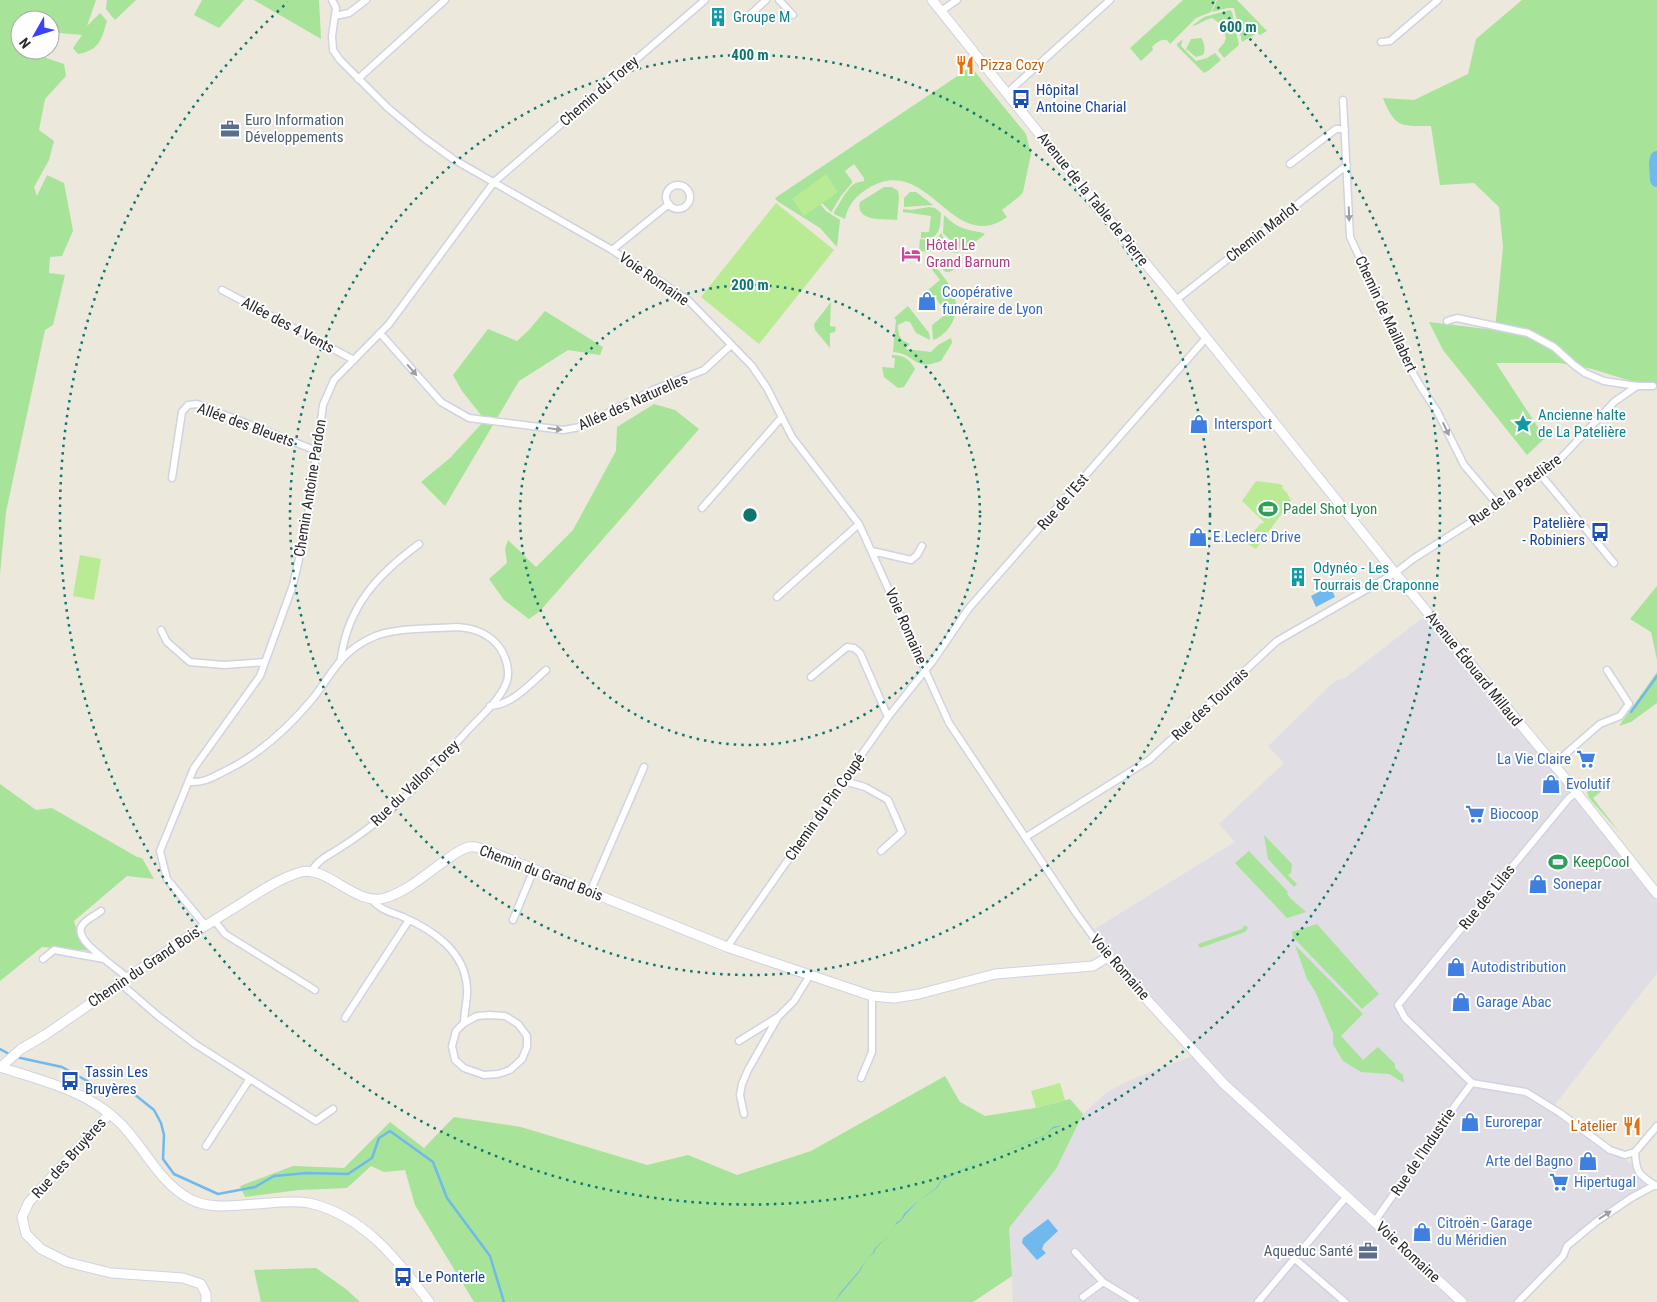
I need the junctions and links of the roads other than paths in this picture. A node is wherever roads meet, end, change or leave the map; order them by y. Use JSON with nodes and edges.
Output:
{"nodes":[{"id":1,"x":332,"y":0,"type":"edge"},
{"id":2,"x":366,"y":0,"type":"edge"},
{"id":3,"x":446,"y":0,"type":"edge"},
{"id":4,"x":705,"y":0,"type":"edge"},
{"id":5,"x":766,"y":0,"type":"edge"},
{"id":6,"x":779,"y":0,"type":"edge"},
{"id":7,"x":932,"y":0,"type":"edge"},
{"id":8,"x":957,"y":0,"type":"edge"},
{"id":9,"x":1110,"y":0,"type":"edge"},
{"id":10,"x":1438,"y":0,"type":"edge"},
{"id":11,"x":941,"y":11,"type":"junction"},
{"id":12,"x":752,"y":14,"type":"dead end"},
{"id":13,"x":793,"y":15,"type":"dead end"},
{"id":14,"x":335,"y":16,"type":"junction"},
{"id":15,"x":1382,"y":42,"type":"dead end"},
{"id":16,"x":358,"y":80,"type":"junction"},
{"id":17,"x":1007,"y":93,"type":"junction"},
{"id":18,"x":1343,"y":100,"type":"dead end"},
{"id":19,"x":1345,"y":129,"type":"junction"},
{"id":20,"x":1290,"y":164,"type":"dead end"},
{"id":21,"x":1347,"y":165,"type":"junction"},
{"id":22,"x":494,"y":182,"type":"junction"},
{"id":23,"x":668,"y":204,"type":"dead end"},
{"id":24,"x":612,"y":250,"type":"junction"},
{"id":25,"x":222,"y":290,"type":"dead end"},
{"id":26,"x":1176,"y":300,"type":"junction"},
{"id":27,"x":1446,"y":321,"type":"dead end"},
{"id":28,"x":380,"y":333,"type":"junction"},
{"id":29,"x":1206,"y":338,"type":"junction"},
{"id":30,"x":731,"y":345,"type":"junction"},
{"id":31,"x":354,"y":360,"type":"junction"},
{"id":32,"x":1637,"y":386,"type":"junction"},
{"id":33,"x":1653,"y":386,"type":"dead end"},
{"id":34,"x":1255,"y":397,"type":"joint"},
{"id":35,"x":782,"y":417,"type":"junction"},
{"id":36,"x":317,"y":451,"type":"junction"},
{"id":37,"x":1543,"y":472,"type":"junction"},
{"id":38,"x":172,"y":478,"type":"dead end"},
{"id":39,"x":1498,"y":506,"type":"junction"},
{"id":40,"x":702,"y":508,"type":"dead end"},
{"id":41,"x":859,"y":524,"type":"junction"},
{"id":42,"x":419,"y":544,"type":"dead end"},
{"id":43,"x":922,"y":546,"type":"dead end"},
{"id":44,"x":872,"y":551,"type":"junction"},
{"id":45,"x":1614,"y":563,"type":"dead end"},
{"id":46,"x":1395,"y":573,"type":"junction"},
{"id":47,"x":777,"y":596,"type":"dead end"},
{"id":48,"x":161,"y":630,"type":"dead end"},
{"id":49,"x":341,"y":658,"type":"junction"},
{"id":50,"x":265,"y":662,"type":"junction"},
{"id":51,"x":546,"y":670,"type":"dead end"},
{"id":52,"x":926,"y":670,"type":"junction"},
{"id":53,"x":1606,"y":670,"type":"dead end"},
{"id":54,"x":811,"y":677,"type":"dead end"},
{"id":55,"x":490,"y":706,"type":"junction"},
{"id":56,"x":888,"y":717,"type":"junction"},
{"id":57,"x":1554,"y":764,"type":"junction"},
{"id":58,"x":644,"y":767,"type":"dead end"},
{"id":59,"x":844,"y":781,"type":"junction"},
{"id":60,"x":188,"y":782,"type":"junction"},
{"id":61,"x":1577,"y":792,"type":"junction"},
{"id":62,"x":1026,"y":837,"type":"junction"},
{"id":63,"x":881,"y":851,"type":"dead end"},
{"id":64,"x":534,"y":869,"type":"junction"},
{"id":65,"x":311,"y":871,"type":"junction"},
{"id":66,"x":590,"y":892,"type":"junction"},
{"id":67,"x":1657,"y":894,"type":"edge"},
{"id":68,"x":372,"y":899,"type":"junction"},
{"id":69,"x":102,"y":911,"type":"dead end"},
{"id":70,"x":214,"y":920,"type":"junction"},
{"id":71,"x":409,"y":920,"type":"junction"},
{"id":72,"x":514,"y":920,"type":"dead end"},
{"id":73,"x":205,"y":925,"type":"junction"},
{"id":74,"x":727,"y":947,"type":"junction"},
{"id":75,"x":1108,"y":958,"type":"junction"},
{"id":76,"x":43,"y":959,"type":"dead end"},
{"id":77,"x":104,"y":959,"type":"junction"},
{"id":78,"x":810,"y":974,"type":"junction"},
{"id":79,"x":128,"y":978,"type":"junction"},
{"id":80,"x":120,"y":983,"type":"junction"},
{"id":81,"x":315,"y":990,"type":"dead end"},
{"id":82,"x":872,"y":996,"type":"junction"},
{"id":83,"x":778,"y":1017,"type":"junction"},
{"id":84,"x":345,"y":1018,"type":"dead end"},
{"id":85,"x":464,"y":1023,"type":"junction"},
{"id":86,"x":739,"y":1041,"type":"dead end"},
{"id":87,"x":0,"y":1067,"type":"edge"},
{"id":88,"x":862,"y":1078,"type":"dead end"},
{"id":89,"x":249,"y":1080,"type":"junction"},
{"id":90,"x":1472,"y":1083,"type":"junction"},
{"id":91,"x":333,"y":1109,"type":"dead end"},
{"id":92,"x":109,"y":1114,"type":"junction"},
{"id":93,"x":744,"y":1114,"type":"dead end"},
{"id":94,"x":1657,"y":1126,"type":"edge"},
{"id":95,"x":206,"y":1146,"type":"dead end"},
{"id":96,"x":1635,"y":1152,"type":"junction"},
{"id":97,"x":1656,"y":1186,"type":"edge"},
{"id":98,"x":1347,"y":1196,"type":"junction"},
{"id":99,"x":1375,"y":1221,"type":"junction"},
{"id":100,"x":1075,"y":1252,"type":"dead end"},
{"id":101,"x":1295,"y":1260,"type":"junction"},
{"id":102,"x":1103,"y":1282,"type":"junction"},
{"id":103,"x":1083,"y":1297,"type":"dead end"},
{"id":104,"x":206,"y":1302,"type":"edge"},
{"id":105,"x":428,"y":1302,"type":"edge"},
{"id":106,"x":1136,"y":1302,"type":"edge"},
{"id":107,"x":1258,"y":1302,"type":"edge"},
{"id":108,"x":1345,"y":1302,"type":"edge"},
{"id":109,"x":1462,"y":1302,"type":"edge"},
{"id":110,"x":1518,"y":1302,"type":"edge"}],
"edges":[{"from":1,"to":14,"type":"street","name":"Voie Romaine"},
{"from":2,"to":14,"type":"street"},
{"from":3,"to":16,"type":"street"},
{"from":4,"to":22,"type":"street","name":"Chemin du Torey"},
{"from":5,"to":12,"type":"street"},
{"from":6,"to":13,"type":"street"},
{"from":7,"to":11,"type":"street","name":"Avenue de la Table de Pierre"},
{"from":8,"to":11,"type":"street"},
{"from":9,"to":17,"type":"street"},
{"from":10,"to":15,"type":"street"},
{"from":11,"to":17,"type":"street","name":"Avenue de la Table de Pierre"},
{"from":14,"to":16,"type":"street","name":"Voie Romaine"},
{"from":16,"to":22,"type":"street","name":"Voie Romaine"},
{"from":17,"to":26,"type":"street","name":"Avenue de la Table de Pierre"},
{"from":18,"to":19,"type":"street","name":"Chemin de Maillabert"},
{"from":19,"to":20,"type":"street"},
{"from":19,"to":21,"type":"street","name":"Chemin de Maillabert"},
{"from":21,"to":26,"type":"street","name":"Chemin Marlot"},
{"from":21,"to":39,"type":"street","name":"Chemin de Maillabert","one_way":true},
{"from":22,"to":24,"type":"street","name":"Voie Romaine"},
{"from":22,"to":28,"type":"street","name":"Chemin Antoine Pardon"},
{"from":23,"to":24,"type":"street"},
{"from":24,"to":30,"type":"street","name":"Voie Romaine"},
{"from":25,"to":31,"type":"street","name":"Allée des 4 Vents"},
{"from":26,"to":29,"type":"street","name":"Avenue de la Table de Pierre"},
{"from":27,"to":32,"type":"street"},
{"from":28,"to":30,"type":"street","name":"Allée des Naturelles","one_way":true},
{"from":28,"to":31,"type":"street","name":"Chemin Antoine Pardon"},
{"from":29,"to":34,"type":"street","name":"Avenue de la Table de Pierre"},
{"from":29,"to":52,"type":"street","name":"Rue de l'Est"},
{"from":30,"to":35,"type":"street","name":"Voie Romaine"},
{"from":31,"to":36,"type":"street","name":"Chemin Antoine Pardon"},
{"from":32,"to":33,"type":"street"},
{"from":32,"to":37,"type":"street","name":"Rue de la Patelière"},
{"from":34,"to":46,"type":"street","name":"Avenue Édouard Millaud"},
{"from":35,"to":40,"type":"street"},
{"from":35,"to":41,"type":"street","name":"Voie Romaine"},
{"from":36,"to":38,"type":"street","name":"Allée des Bleuets"},
{"from":36,"to":50,"type":"street","name":"Chemin Antoine Pardon"},
{"from":37,"to":39,"type":"street","name":"Rue de la Patelière"},
{"from":37,"to":45,"type":"street"},
{"from":39,"to":46,"type":"street","name":"Rue de la Patelière"},
{"from":41,"to":44,"type":"street","name":"Voie Romaine"},
{"from":41,"to":47,"type":"street"},
{"from":42,"to":49,"type":"street","name":"Rue du Vallon Torey"},
{"from":43,"to":44,"type":"street"},
{"from":44,"to":52,"type":"street","name":"Voie Romaine"},
{"from":46,"to":57,"type":"street","name":"Avenue Édouard Millaud"},
{"from":46,"to":62,"type":"street","name":"Rue des Tourrais"},
{"from":48,"to":50,"type":"street"},
{"from":49,"to":55,"type":"street","name":"Rue du Vallon Torey"},
{"from":49,"to":60,"type":"street","name":"Rue du Vallon Torey"},
{"from":50,"to":60,"type":"street","name":"Chemin Antoine Pardon"},
{"from":51,"to":55,"type":"street","name":"Rue du Vallon Torey"},
{"from":52,"to":56,"type":"street","name":"Chemin du Pin Coupé"},
{"from":52,"to":62,"type":"street","name":"Voie Romaine"},
{"from":53,"to":57,"type":"street"},
{"from":54,"to":56,"type":"street"},
{"from":55,"to":65,"type":"street","name":"Rue du Vallon Torey"},
{"from":56,"to":59,"type":"street","name":"Chemin du Pin Coupé"},
{"from":57,"to":61,"type":"street","name":"Avenue Édouard Millaud"},
{"from":58,"to":66,"type":"street"},
{"from":59,"to":63,"type":"street"},
{"from":59,"to":74,"type":"street","name":"Chemin du Pin Coupé"},
{"from":60,"to":73,"type":"street","name":"Chemin Antoine Pardon"},
{"from":61,"to":67,"type":"street","name":"Avenue Édouard Millaud"},
{"from":61,"to":90,"type":"street","name":"Rue des Lilas"},
{"from":62,"to":75,"type":"street","name":"Voie Romaine"},
{"from":64,"to":66,"type":"street","name":"Chemin du Grand Bois"},
{"from":64,"to":68,"type":"street","name":"Chemin du Grand Bois"},
{"from":64,"to":72,"type":"street"},
{"from":65,"to":68,"type":"street"},
{"from":65,"to":70,"type":"street","name":"Chemin du Grand Bois"},
{"from":66,"to":74,"type":"street","name":"Chemin du Grand Bois"},
{"from":68,"to":71,"type":"street"},
{"from":69,"to":77,"type":"street"},
{"from":70,"to":73,"type":"street","name":"Chemin du Grand Bois"},
{"from":70,"to":81,"type":"street"},
{"from":71,"to":84,"type":"street"},
{"from":71,"to":85,"type":"street"},
{"from":73,"to":79,"type":"street","name":"Chemin du Grand Bois"},
{"from":74,"to":78,"type":"street","name":"Chemin du Grand Bois"},
{"from":75,"to":82,"type":"street","name":"Chemin du Grand Bois"},
{"from":75,"to":98,"type":"street","name":"Voie Romaine"},
{"from":76,"to":77,"type":"street"},
{"from":77,"to":79,"type":"street"},
{"from":78,"to":82,"type":"street","name":"Chemin du Grand Bois"},
{"from":78,"to":83,"type":"street"},
{"from":79,"to":80,"type":"street","name":"Chemin du Grand Bois"},
{"from":80,"to":87,"type":"street","name":"Chemin du Grand Bois"},
{"from":80,"to":89,"type":"street"},
{"from":82,"to":88,"type":"street"},
{"from":83,"to":86,"type":"street"},
{"from":83,"to":93,"type":"street"},
{"from":85,"to":85,"type":"street"},
{"from":87,"to":92,"type":"street"},
{"from":89,"to":91,"type":"street"},
{"from":89,"to":95,"type":"street"},
{"from":90,"to":96,"type":"street"},
{"from":90,"to":99,"type":"street","name":"Rue de l'Industrie"},
{"from":92,"to":104,"type":"street","name":"Rue des Bruyères"},
{"from":92,"to":105,"type":"street"},
{"from":94,"to":96,"type":"street"},
{"from":96,"to":97,"type":"street"},
{"from":110,"to":97,"type":"street","one_way":true},
{"from":98,"to":99,"type":"street","name":"Voie Romaine"},
{"from":98,"to":101,"type":"street"},
{"from":99,"to":109,"type":"street","name":"Voie Romaine"},
{"from":100,"to":102,"type":"street"},
{"from":101,"to":107,"type":"street"},
{"from":101,"to":108,"type":"street"},
{"from":102,"to":103,"type":"street"},
{"from":102,"to":106,"type":"street"}]}
